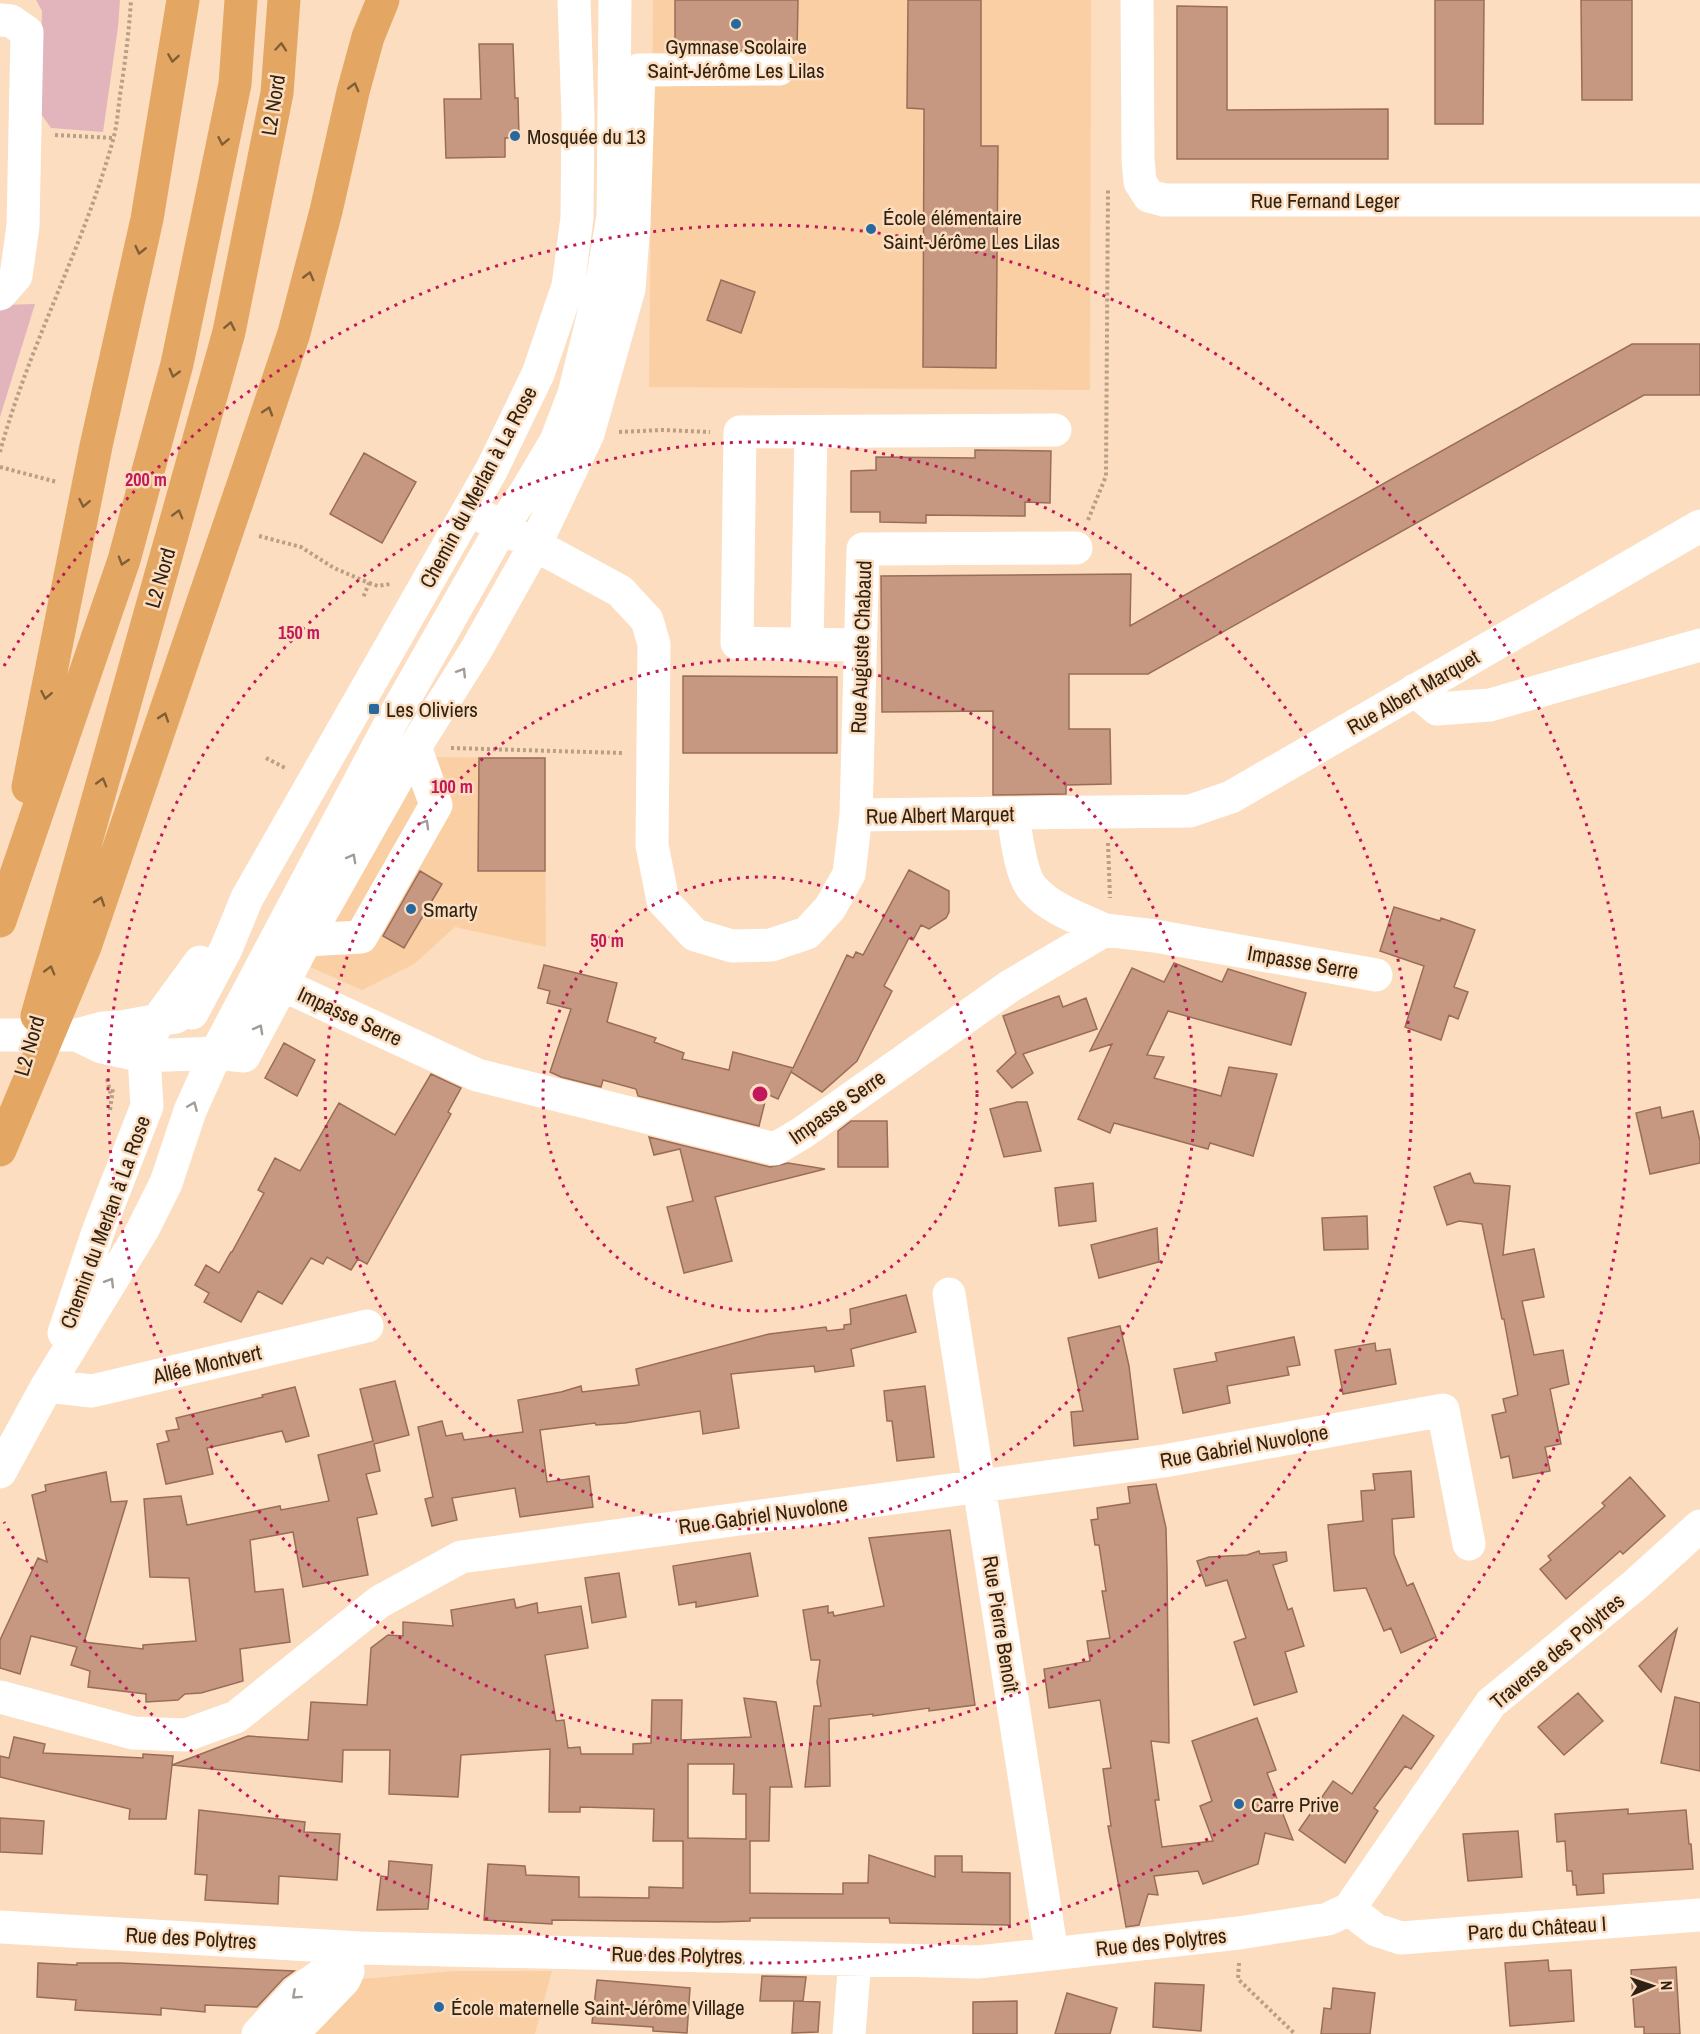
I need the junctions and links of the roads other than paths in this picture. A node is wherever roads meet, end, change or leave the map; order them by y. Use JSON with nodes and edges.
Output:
{"nodes":[{"id":1,"x":183,"y":0,"type":"edge"},
{"id":2,"x":241,"y":0,"type":"edge"},
{"id":3,"x":284,"y":0,"type":"edge"},
{"id":4,"x":383,"y":0,"type":"edge"},
{"id":5,"x":574,"y":0,"type":"edge"},
{"id":6,"x":615,"y":0,"type":"edge"},
{"id":7,"x":1137,"y":0,"type":"edge"},
{"id":8,"x":0,"y":20,"type":"edge"},
{"id":9,"x":779,"y":69,"type":"dead end"},
{"id":10,"x":18,"y":127,"type":"edge"},
{"id":11,"x":1700,"y":200,"type":"edge"},
{"id":12,"x":0,"y":294,"type":"edge"},
{"id":13,"x":1055,"y":430,"type":"dead end"},
{"id":14,"x":811,"y":432,"type":"junction"},
{"id":15,"x":469,"y":509,"type":"junction"},
{"id":16,"x":1700,"y":526,"type":"edge"},
{"id":17,"x":502,"y":527,"type":"junction"},
{"id":18,"x":535,"y":545,"type":"junction"},
{"id":19,"x":1076,"y":548,"type":"road end"},
{"id":20,"x":807,"y":644,"type":"junction"},
{"id":21,"x":860,"y":645,"type":"junction"},
{"id":22,"x":1700,"y":645,"type":"edge"},
{"id":23,"x":1415,"y":690,"type":"junction"},
{"id":24,"x":415,"y":747,"type":"junction"},
{"id":25,"x":1013,"y":814,"type":"junction"},
{"id":26,"x":856,"y":815,"type":"junction"},
{"id":27,"x":247,"y":898,"type":"junction"},
{"id":28,"x":0,"y":908,"type":"edge"},
{"id":29,"x":0,"y":921,"type":"edge"},
{"id":30,"x":1105,"y":930,"type":"junction"},
{"id":31,"x":306,"y":940,"type":"junction"},
{"id":32,"x":1376,"y":975,"type":"dead end"},
{"id":33,"x":283,"y":985,"type":"junction"},
{"id":34,"x":244,"y":1001,"type":"junction"},
{"id":35,"x":192,"y":1013,"type":"junction"},
{"id":36,"x":157,"y":1021,"type":"junction"},
{"id":37,"x":0,"y":1035,"type":"edge"},
{"id":38,"x":77,"y":1035,"type":"junction"},
{"id":39,"x":216,"y":1053,"type":"junction"},
{"id":40,"x":144,"y":1056,"type":"junction"},
{"id":41,"x":0,"y":1149,"type":"edge"},
{"id":42,"x":949,"y":1294,"type":"dead end"},
{"id":43,"x":367,"y":1326,"type":"dead end"},
{"id":44,"x":47,"y":1386,"type":"junction"},
{"id":45,"x":0,"y":1472,"type":"edge"},
{"id":46,"x":980,"y":1486,"type":"junction"},
{"id":47,"x":1700,"y":1526,"type":"edge"},
{"id":48,"x":1469,"y":1544,"type":"dead end"},
{"id":49,"x":0,"y":1697,"type":"edge"},
{"id":50,"x":1349,"y":1909,"type":"junction"},
{"id":51,"x":1700,"y":1915,"type":"edge"},
{"id":52,"x":0,"y":1927,"type":"edge"},
{"id":53,"x":360,"y":1948,"type":"junction"},
{"id":54,"x":1053,"y":1954,"type":"junction"},
{"id":55,"x":855,"y":1959,"type":"junction"},
{"id":56,"x":258,"y":2034,"type":"edge"},
{"id":57,"x":292,"y":2034,"type":"edge"},
{"id":58,"x":849,"y":2034,"type":"edge"}],
"edges":[{"from":1,"to":28,"type":"highway","one_way":true},
{"from":2,"to":29,"type":"highway","name":"L2 Nord","one_way":true},
{"from":41,"to":3,"type":"highway","name":"L2 Nord","one_way":true},
{"from":41,"to":4,"type":"highway","one_way":true},
{"from":5,"to":15,"type":"street","name":"Chemin du Merlan à La Rose"},
{"from":6,"to":17,"type":"street","name":"Chemin du Merlan à La Rose"},
{"from":7,"to":11,"type":"street","name":"Rue Fernand Leger"},
{"from":8,"to":10,"type":"street"},
{"from":9,"to":18,"type":"street"},
{"from":10,"to":12,"type":"street"},
{"from":13,"to":14,"type":"street"},
{"from":14,"to":20,"type":"street"},
{"from":14,"to":20,"type":"street"},
{"from":15,"to":17,"type":"street","name":"Rue Albert Marquet"},
{"from":15,"to":27,"type":"street","name":"Chemin du Merlan à La Rose"},
{"from":16,"to":23,"type":"street","name":"Rue Albert Marquet"},
{"from":17,"to":18,"type":"street","name":"Rue Albert Marquet"},
{"from":17,"to":34,"type":"street","name":"Chemin du Merlan à La Rose"},
{"from":24,"to":18,"type":"street","one_way":true},
{"from":18,"to":26,"type":"street","name":"Rue Albert Marquet"},
{"from":19,"to":21,"type":"street","name":"Rue Auguste Chabaud"},
{"from":20,"to":21,"type":"street"},
{"from":21,"to":26,"type":"street","name":"Rue Auguste Chabaud"},
{"from":22,"to":23,"type":"street"},
{"from":23,"to":25,"type":"street","name":"Rue Albert Marquet"},
{"from":31,"to":24,"type":"street","one_way":true},
{"from":31,"to":24,"type":"street","one_way":true},
{"from":25,"to":26,"type":"street","name":"Rue Albert Marquet"},
{"from":25,"to":30,"type":"street"},
{"from":27,"to":35,"type":"street","name":"Chemin du Merlan à La Rose"},
{"from":27,"to":36,"type":"street","name":"Chemin du Merlan à La Rose"},
{"from":30,"to":32,"type":"street","name":"Impasse Serre"},
{"from":30,"to":33,"type":"street","name":"Impasse Serre"},
{"from":31,"to":33,"type":"street"},
{"from":39,"to":33,"type":"street","one_way":true},
{"from":34,"to":35,"type":"street"},
{"from":34,"to":39,"type":"street","name":"Chemin du Merlan à La Rose"},
{"from":35,"to":36,"type":"street"},
{"from":35,"to":39,"type":"street"},
{"from":36,"to":38,"type":"street"},
{"from":36,"to":40,"type":"street","name":"Chemin du Merlan à La Rose"},
{"from":37,"to":38,"type":"street"},
{"from":38,"to":40,"type":"street"},
{"from":39,"to":40,"type":"street"},
{"from":44,"to":39,"type":"street","name":"Chemin du Merlan à La Rose","one_way":true},
{"from":40,"to":44,"type":"street","name":"Chemin du Merlan à La Rose"},
{"from":42,"to":46,"type":"street","name":"Rue Pierre Benoît"},
{"from":43,"to":44,"type":"street","name":"Allée Montvert"},
{"from":44,"to":45,"type":"street","name":"Chemin du Merlan à La Rose"},
{"from":46,"to":48,"type":"street","name":"Rue Gabriel Nuvolone"},
{"from":46,"to":49,"type":"street","name":"Rue Gabriel Nuvolone"},
{"from":46,"to":54,"type":"street","name":"Rue Pierre Benoît"},
{"from":47,"to":50,"type":"street","name":"Traverse des Polytres"},
{"from":50,"to":51,"type":"street","name":"Parc du Château I"},
{"from":50,"to":54,"type":"street","name":"Rue des Polytres"},
{"from":52,"to":53,"type":"street","name":"Rue des Polytres"},
{"from":53,"to":55,"type":"street","name":"Rue des Polytres"},
{"from":53,"to":56,"type":"street","one_way":true},
{"from":53,"to":57,"type":"street"},
{"from":54,"to":55,"type":"street","name":"Rue des Polytres"},
{"from":55,"to":58,"type":"street"}]}
